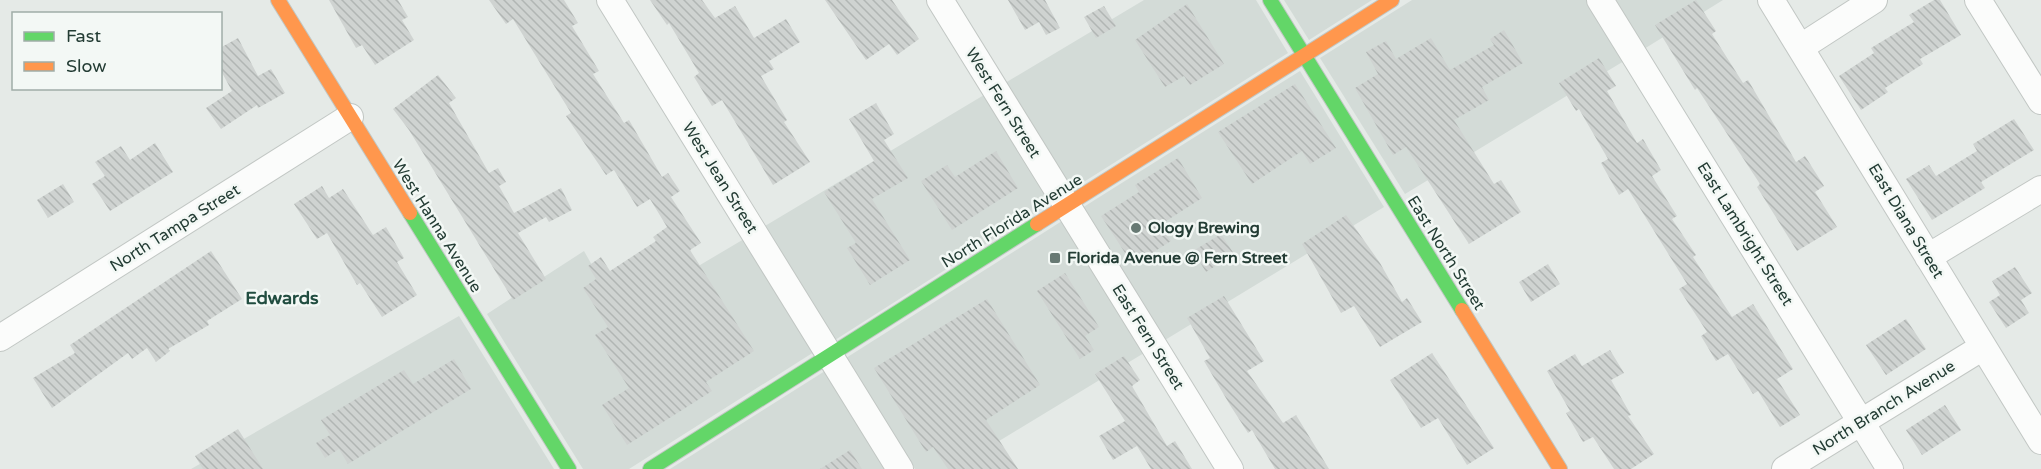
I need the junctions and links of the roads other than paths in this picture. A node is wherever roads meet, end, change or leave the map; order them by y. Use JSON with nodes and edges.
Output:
{"nodes":[{"id":1,"x":278,"y":0,"type":"edge"},
{"id":2,"x":610,"y":0,"type":"edge"},
{"id":3,"x":940,"y":0,"type":"edge"},
{"id":4,"x":1270,"y":0,"type":"edge"},
{"id":5,"x":1392,"y":0,"type":"edge"},
{"id":6,"x":1600,"y":0,"type":"edge"},
{"id":7,"x":1771,"y":0,"type":"edge"},
{"id":8,"x":1874,"y":0,"type":"edge"},
{"id":9,"x":1978,"y":0,"type":"edge"},
{"id":10,"x":1801,"y":47,"type":"junction"},
{"id":11,"x":1304,"y":55,"type":"junction"},
{"id":12,"x":2041,"y":101,"type":"edge"},
{"id":13,"x":350,"y":117,"type":"junction"},
{"id":14,"x":2041,"y":189,"type":"edge"},
{"id":15,"x":1066,"y":206,"type":"junction"},
{"id":16,"x":1928,"y":257,"type":"junction"},
{"id":17,"x":0,"y":338,"type":"edge"},
{"id":18,"x":1983,"y":347,"type":"junction"},
{"id":19,"x":830,"y":355,"type":"junction"},
{"id":20,"x":1860,"y":421,"type":"junction"},
{"id":21,"x":2041,"y":441,"type":"edge"},
{"id":22,"x":568,"y":469,"type":"edge"},
{"id":23,"x":650,"y":469,"type":"edge"},
{"id":24,"x":900,"y":469,"type":"edge"},
{"id":25,"x":1230,"y":469,"type":"edge"},
{"id":26,"x":1560,"y":469,"type":"edge"},
{"id":27,"x":1785,"y":469,"type":"edge"},
{"id":28,"x":1890,"y":469,"type":"edge"}],
"edges":[{"from":1,"to":13,"type":"street","name":"West Hanna Avenue"},
{"from":2,"to":19,"type":"street","name":"West Jean Street"},
{"from":3,"to":15,"type":"street","name":"West Fern Street"},
{"from":4,"to":11,"type":"street","name":"East North Street"},
{"from":5,"to":11,"type":"street","name":"North Florida Avenue"},
{"from":6,"to":20,"type":"street","name":"East Lambright Street"},
{"from":7,"to":10,"type":"street","name":"East Diana Street"},
{"from":8,"to":10,"type":"street"},
{"from":9,"to":12,"type":"street"},
{"from":10,"to":16,"type":"street","name":"East Diana Street"},
{"from":11,"to":15,"type":"street","name":"North Florida Avenue"},
{"from":11,"to":26,"type":"street","name":"East North Street"},
{"from":13,"to":17,"type":"street","name":"North Tampa Street"},
{"from":13,"to":22,"type":"street","name":"West Hanna Avenue"},
{"from":14,"to":16,"type":"street"},
{"from":15,"to":19,"type":"street","name":"North Florida Avenue"},
{"from":15,"to":25,"type":"street","name":"East Fern Street"},
{"from":16,"to":18,"type":"street","name":"East Diana Street"},
{"from":18,"to":20,"type":"street","name":"North Branch Avenue"},
{"from":18,"to":21,"type":"street","name":"East Diana Street"},
{"from":19,"to":23,"type":"street","name":"North Florida Avenue"},
{"from":19,"to":24,"type":"street","name":"West Jean Street"},
{"from":20,"to":27,"type":"street","name":"North Branch Avenue"},
{"from":20,"to":28,"type":"street","name":"East Lambright Street"}]}
